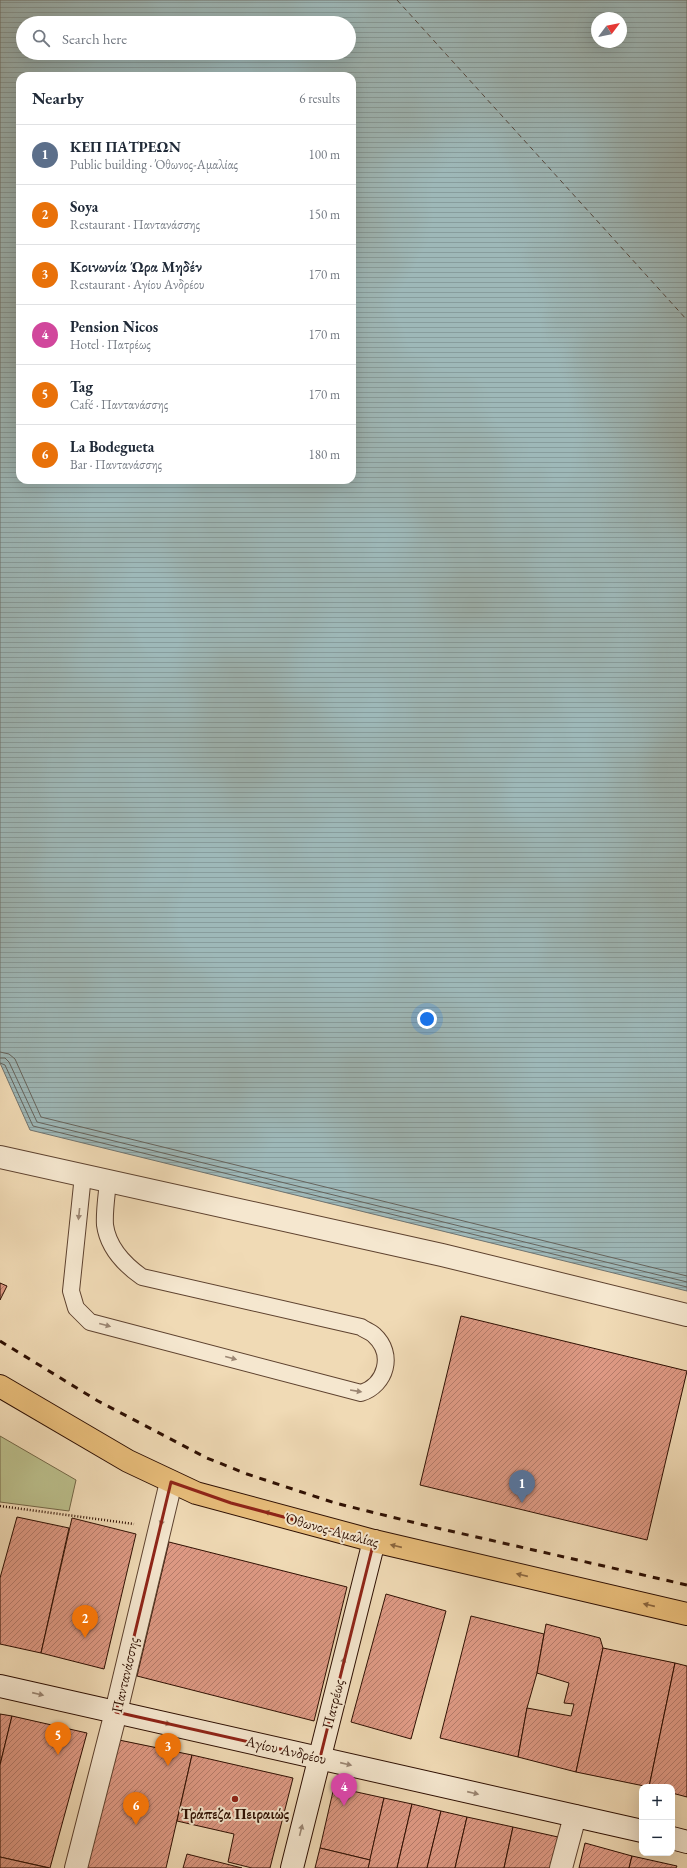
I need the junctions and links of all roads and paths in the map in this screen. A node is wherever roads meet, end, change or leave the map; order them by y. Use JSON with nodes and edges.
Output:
{"nodes":[{"id":1,"x":0,"y":1157,"type":"edge"},
{"id":2,"x":83,"y":1175,"type":"junction"},
{"id":3,"x":108,"y":1181,"type":"junction"},
{"id":4,"x":687,"y":1314,"type":"edge"},
{"id":5,"x":0,"y":1386,"type":"edge"},
{"id":6,"x":171,"y":1482,"type":"junction"},
{"id":7,"x":0,"y":1506,"type":"edge"},
{"id":8,"x":160,"y":1527,"type":"junction"},
{"id":9,"x":374,"y":1541,"type":"junction"},
{"id":10,"x":687,"y":1614,"type":"edge"},
{"id":11,"x":0,"y":1686,"type":"edge"},
{"id":12,"x":116,"y":1712,"type":"junction"},
{"id":13,"x":320,"y":1758,"type":"junction"},
{"id":14,"x":575,"y":1816,"type":"junction"},
{"id":15,"x":639,"y":1830,"type":"edge"},
{"id":16,"x":675,"y":1839,"type":"edge"},
{"id":17,"x":687,"y":1842,"type":"edge"},
{"id":18,"x":76,"y":1868,"type":"edge"},
{"id":19,"x":292,"y":1868,"type":"edge"},
{"id":20,"x":561,"y":1868,"type":"edge"}],
"edges":[{"from":1,"to":2,"type":"street"},
{"from":2,"to":3,"type":"street"},
{"from":2,"to":3,"type":"lane","one_way":true},
{"from":3,"to":4,"type":"street"},
{"from":5,"to":6,"type":"main road","name":"Όθωνος-Αμαλίας"},
{"from":6,"to":8,"type":"street","name":"Παντανάσσης","one_way":true},
{"from":9,"to":6,"type":"main road","name":"Όθωνος-Αμαλίας","one_way":true},
{"from":7,"to":8,"type":"path"},
{"from":8,"to":12,"type":"street","name":"Παντανάσσης"},
{"from":10,"to":9,"type":"main road","name":"Όθωνος-Αμαλίας","one_way":true},
{"from":13,"to":9,"type":"street","name":"Πατρέως","one_way":true},
{"from":11,"to":12,"type":"street","name":"Αγίου Ανδρέου","one_way":true},
{"from":12,"to":13,"type":"street","name":"Αγίου Ανδρέου","one_way":true},
{"from":12,"to":18,"type":"street","name":"Παντανάσσης"},
{"from":13,"to":14,"type":"street","name":"Αγίου Ανδρέου","one_way":true},
{"from":19,"to":13,"type":"street","name":"Πατρέως","one_way":true},
{"from":14,"to":15,"type":"street","name":"Αγίου Ανδρέου"},
{"from":14,"to":20,"type":"street"},
{"from":16,"to":17,"type":"street"}]}
